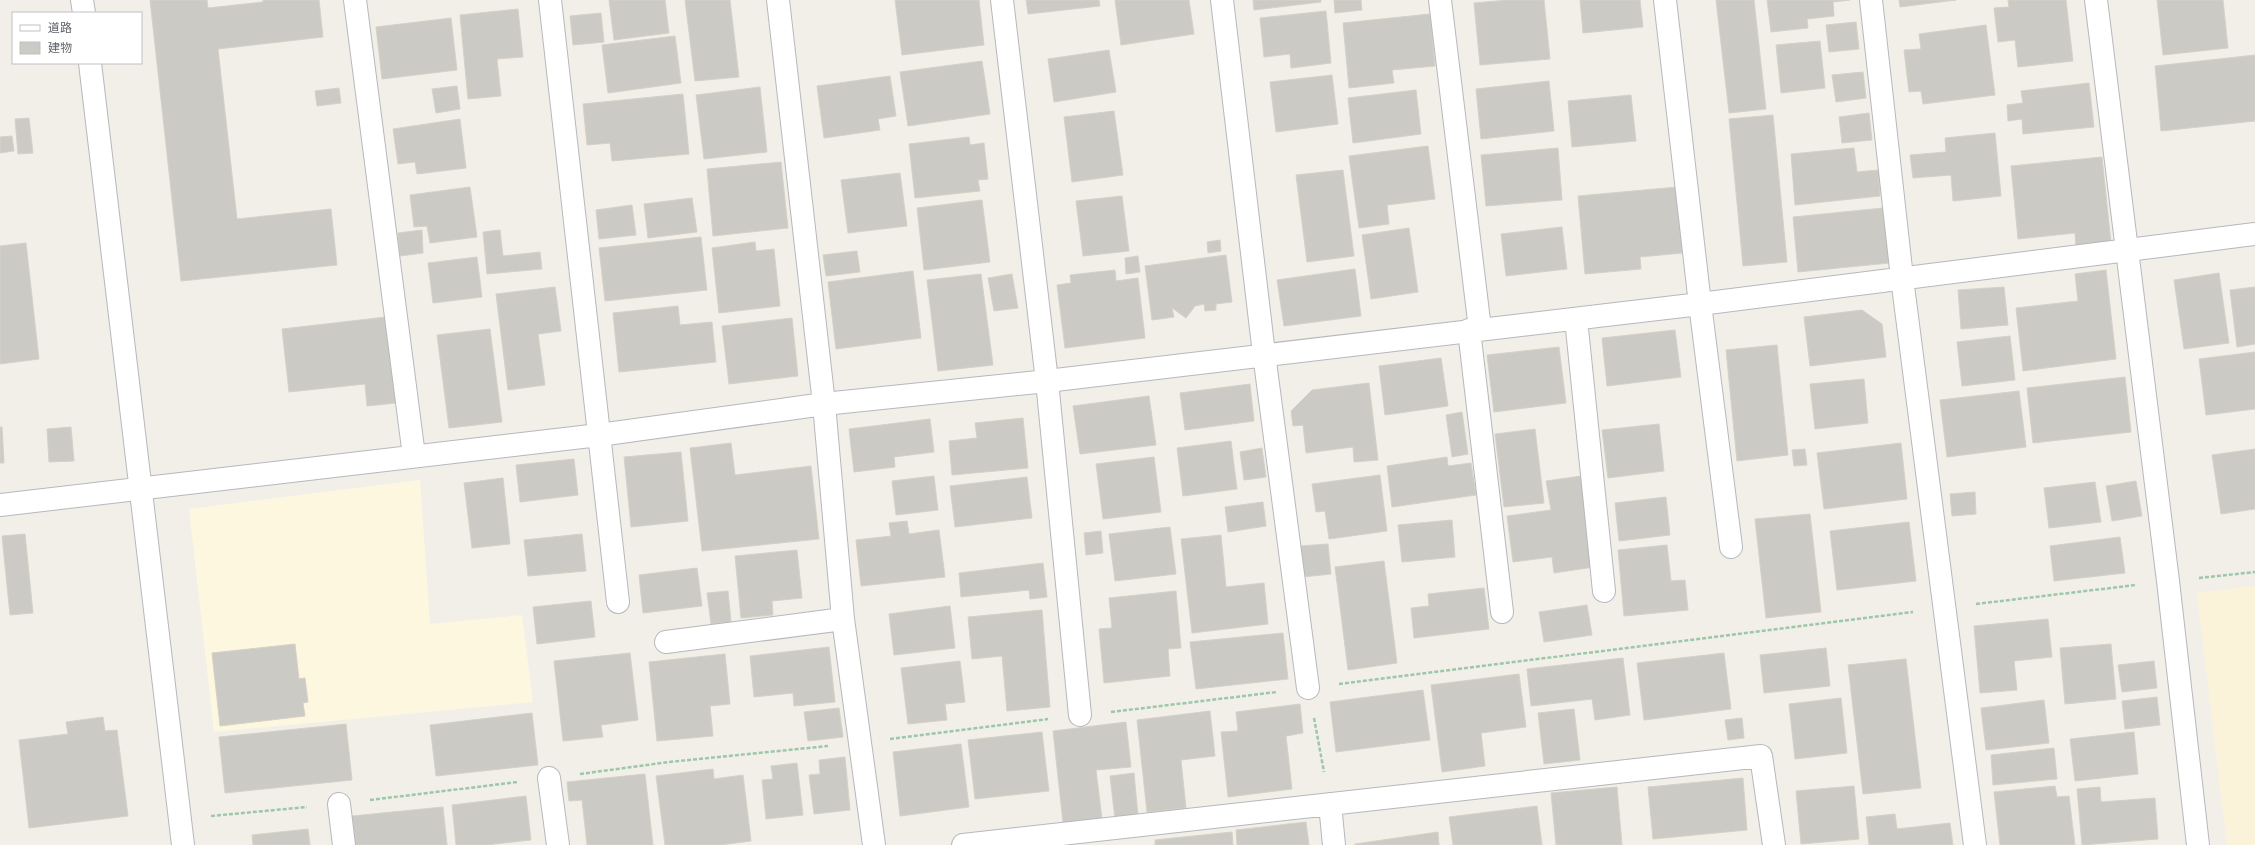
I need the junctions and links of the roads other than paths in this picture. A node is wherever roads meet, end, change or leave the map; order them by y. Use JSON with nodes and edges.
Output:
{"nodes":[{"id":1,"x":82,"y":0,"type":"edge"},
{"id":2,"x":355,"y":0,"type":"edge"},
{"id":3,"x":550,"y":0,"type":"edge"},
{"id":4,"x":778,"y":0,"type":"edge"},
{"id":5,"x":1002,"y":0,"type":"edge"},
{"id":6,"x":1222,"y":0,"type":"edge"},
{"id":7,"x":1440,"y":0,"type":"edge"},
{"id":8,"x":1665,"y":0,"type":"edge"},
{"id":9,"x":1871,"y":0,"type":"edge"},
{"id":10,"x":2096,"y":0,"type":"edge"},
{"id":11,"x":84,"y":12,"type":"edge"},
{"id":12,"x":90,"y":64,"type":"edge"},
{"id":13,"x":2255,"y":234,"type":"edge"},
{"id":14,"x":2126,"y":249,"type":"junction"},
{"id":15,"x":1902,"y":278,"type":"junction"},
{"id":16,"x":1700,"y":304,"type":"junction"},
{"id":17,"x":1576,"y":318,"type":"junction"},
{"id":18,"x":1475,"y":329,"type":"junction"},
{"id":19,"x":1264,"y":354,"type":"junction"},
{"id":20,"x":1047,"y":381,"type":"junction"},
{"id":21,"x":824,"y":404,"type":"junction"},
{"id":22,"x":599,"y":435,"type":"junction"},
{"id":23,"x":414,"y":456,"type":"junction"},
{"id":24,"x":139,"y":490,"type":"junction"},
{"id":25,"x":0,"y":505,"type":"edge"},
{"id":26,"x":1731,"y":547,"type":"dead end"},
{"id":27,"x":1604,"y":591,"type":"dead end"},
{"id":28,"x":618,"y":602,"type":"dead end"},
{"id":29,"x":1502,"y":612,"type":"dead end"},
{"id":30,"x":843,"y":619,"type":"junction"},
{"id":31,"x":666,"y":642,"type":"dead end"},
{"id":32,"x":1308,"y":688,"type":"road end"},
{"id":33,"x":1080,"y":715,"type":"road end"},
{"id":34,"x":549,"y":778,"type":"road end"},
{"id":35,"x":339,"y":804,"type":"road end"},
{"id":36,"x":1330,"y":804,"type":"junction"},
{"id":37,"x":183,"y":845,"type":"edge"},
{"id":38,"x":344,"y":845,"type":"edge"},
{"id":39,"x":558,"y":845,"type":"edge"},
{"id":40,"x":874,"y":845,"type":"edge"},
{"id":41,"x":963,"y":845,"type":"edge"},
{"id":42,"x":1334,"y":845,"type":"edge"},
{"id":43,"x":1774,"y":845,"type":"edge"},
{"id":44,"x":1975,"y":845,"type":"edge"},
{"id":45,"x":2198,"y":845,"type":"edge"}],
"edges":[{"from":1,"to":11,"type":"street"},
{"from":2,"to":23,"type":"street"},
{"from":3,"to":22,"type":"street"},
{"from":4,"to":21,"type":"street"},
{"from":5,"to":20,"type":"street"},
{"from":6,"to":19,"type":"street"},
{"from":7,"to":18,"type":"street"},
{"from":8,"to":16,"type":"street"},
{"from":9,"to":15,"type":"street"},
{"from":10,"to":14,"type":"street"},
{"from":12,"to":24,"type":"street"},
{"from":13,"to":14,"type":"street"},
{"from":14,"to":15,"type":"street"},
{"from":14,"to":45,"type":"street"},
{"from":15,"to":16,"type":"street"},
{"from":15,"to":44,"type":"street"},
{"from":16,"to":17,"type":"street"},
{"from":16,"to":26,"type":"street"},
{"from":17,"to":18,"type":"street"},
{"from":17,"to":27,"type":"street"},
{"from":18,"to":19,"type":"street"},
{"from":18,"to":29,"type":"street"},
{"from":19,"to":20,"type":"street"},
{"from":19,"to":32,"type":"street"},
{"from":20,"to":21,"type":"street"},
{"from":20,"to":33,"type":"street"},
{"from":21,"to":22,"type":"street"},
{"from":21,"to":30,"type":"street"},
{"from":22,"to":23,"type":"street"},
{"from":22,"to":28,"type":"street"},
{"from":23,"to":24,"type":"street"},
{"from":24,"to":25,"type":"street"},
{"from":24,"to":37,"type":"street"},
{"from":30,"to":31,"type":"street"},
{"from":30,"to":40,"type":"street"},
{"from":34,"to":39,"type":"street"},
{"from":35,"to":38,"type":"street"},
{"from":36,"to":41,"type":"street"},
{"from":36,"to":42,"type":"street"},
{"from":36,"to":43,"type":"street"}]}
